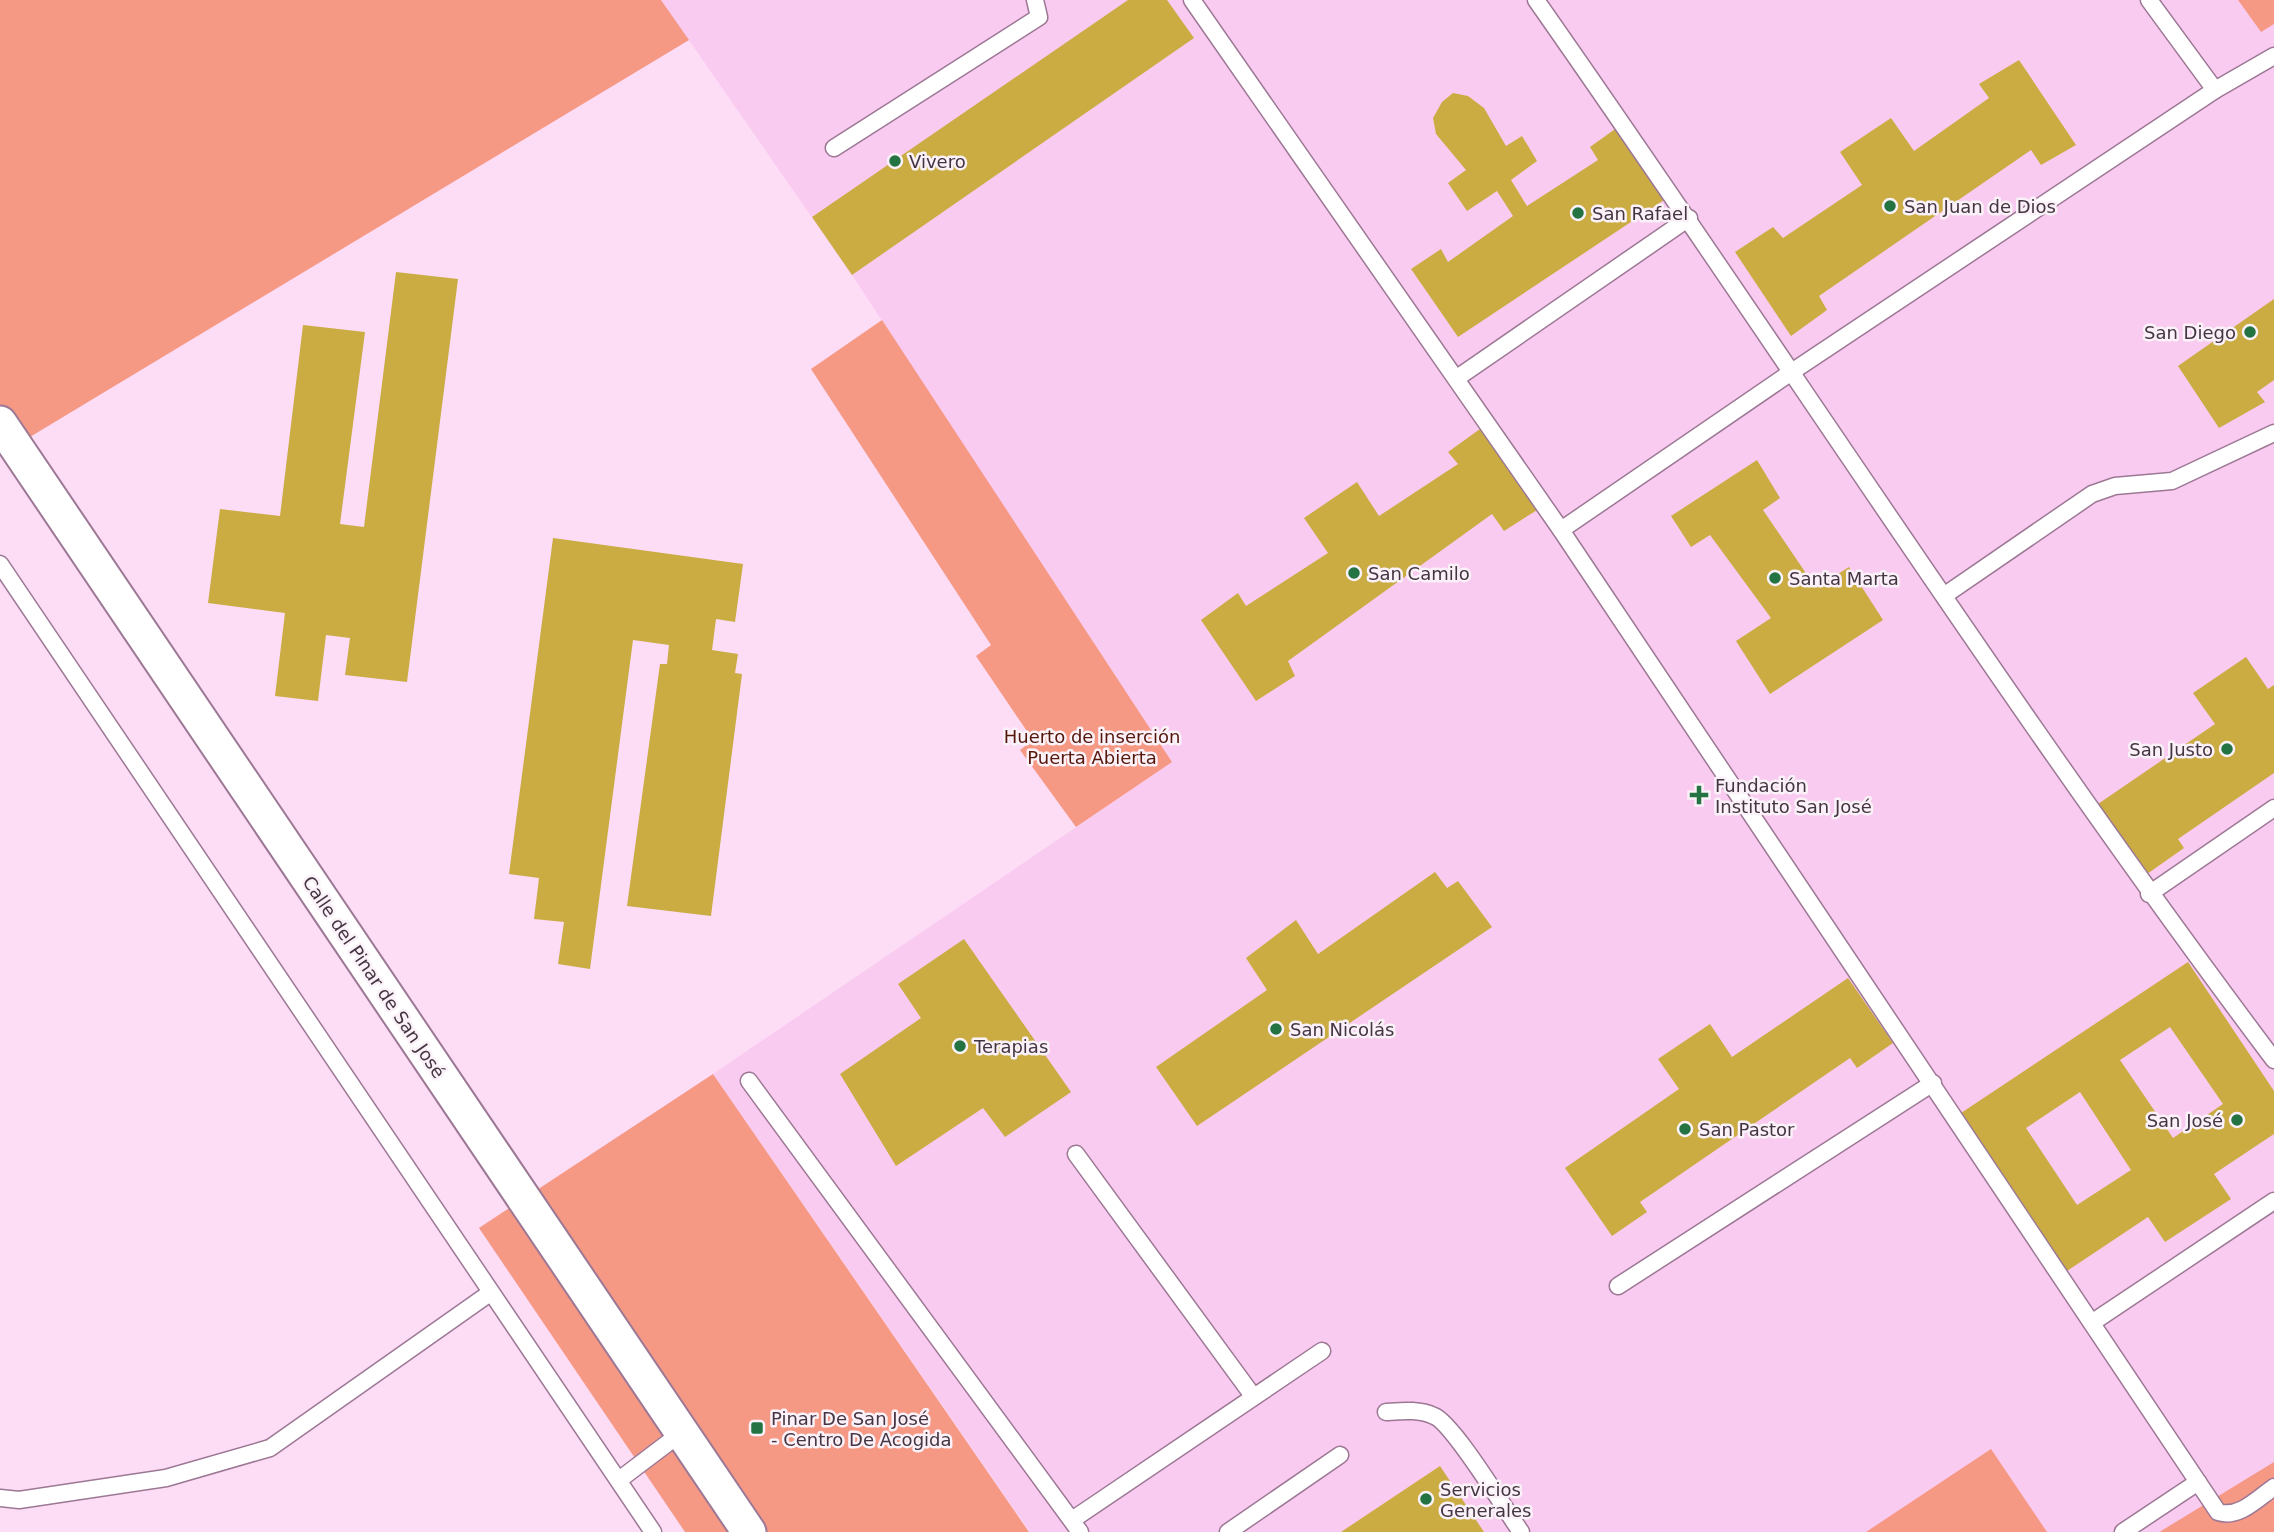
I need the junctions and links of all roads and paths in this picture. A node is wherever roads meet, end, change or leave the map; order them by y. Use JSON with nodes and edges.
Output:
{"nodes":[{"id":1,"x":1035,"y":0,"type":"edge"},
{"id":2,"x":1192,"y":0,"type":"edge"},
{"id":3,"x":1536,"y":0,"type":"edge"},
{"id":4,"x":2149,"y":0,"type":"edge"},
{"id":5,"x":2274,"y":56,"type":"edge"},
{"id":6,"x":2215,"y":90,"type":"junction"},
{"id":7,"x":834,"y":148,"type":"dead end"},
{"id":8,"x":1689,"y":218,"type":"junction"},
{"id":9,"x":1793,"y":371,"type":"junction"},
{"id":10,"x":1457,"y":378,"type":"junction"},
{"id":11,"x":0,"y":422,"type":"edge"},
{"id":12,"x":2274,"y":433,"type":"edge"},
{"id":13,"x":1561,"y":530,"type":"junction"},
{"id":14,"x":0,"y":564,"type":"edge"},
{"id":15,"x":1945,"y":595,"type":"junction"},
{"id":16,"x":2274,"y":808,"type":"edge"},
{"id":17,"x":2149,"y":894,"type":"junction"},
{"id":18,"x":2274,"y":1060,"type":"edge"},
{"id":19,"x":749,"y":1081,"type":"dead end"},
{"id":20,"x":1933,"y":1083,"type":"junction"},
{"id":21,"x":1076,"y":1154,"type":"dead end"},
{"id":22,"x":2274,"y":1201,"type":"edge"},
{"id":23,"x":1618,"y":1286,"type":"dead end"},
{"id":24,"x":490,"y":1293,"type":"junction"},
{"id":25,"x":2093,"y":1322,"type":"junction"},
{"id":26,"x":1322,"y":1351,"type":"dead end"},
{"id":27,"x":1253,"y":1396,"type":"junction"},
{"id":28,"x":1386,"y":1412,"type":"dead end"},
{"id":29,"x":681,"y":1433,"type":"junction"},
{"id":30,"x":1340,"y":1455,"type":"dead end"},
{"id":31,"x":619,"y":1480,"type":"junction"},
{"id":32,"x":2198,"y":1482,"type":"junction"},
{"id":33,"x":2274,"y":1487,"type":"edge"},
{"id":34,"x":0,"y":1498,"type":"edge"},
{"id":35,"x":1076,"y":1526,"type":"edge"},
{"id":36,"x":653,"y":1532,"type":"edge"},
{"id":37,"x":749,"y":1532,"type":"edge"},
{"id":38,"x":1228,"y":1532,"type":"edge"},
{"id":39,"x":1521,"y":1532,"type":"edge"},
{"id":40,"x":2123,"y":1532,"type":"edge"}],
"edges":[{"from":1,"to":7,"type":"lane"},
{"from":2,"to":10,"type":"lane"},
{"from":3,"to":8,"type":"lane"},
{"from":4,"to":6,"type":"lane"},
{"from":5,"to":6,"type":"lane"},
{"from":6,"to":9,"type":"lane"},
{"from":8,"to":9,"type":"lane"},
{"from":8,"to":10,"type":"lane"},
{"from":9,"to":13,"type":"lane"},
{"from":9,"to":15,"type":"lane"},
{"from":10,"to":13,"type":"lane"},
{"from":11,"to":29,"type":"street","name":"Calle del Pinar de San José"},
{"from":12,"to":15,"type":"lane"},
{"from":13,"to":20,"type":"lane"},
{"from":14,"to":24,"type":"lane"},
{"from":15,"to":17,"type":"lane"},
{"from":16,"to":17,"type":"lane"},
{"from":17,"to":18,"type":"lane"},
{"from":19,"to":35,"type":"lane"},
{"from":20,"to":23,"type":"lane"},
{"from":20,"to":25,"type":"lane"},
{"from":21,"to":27,"type":"lane"},
{"from":22,"to":25,"type":"lane"},
{"from":24,"to":31,"type":"lane"},
{"from":24,"to":34,"type":"lane"},
{"from":25,"to":32,"type":"lane"},
{"from":26,"to":27,"type":"lane"},
{"from":27,"to":35,"type":"lane"},
{"from":28,"to":39,"type":"lane"},
{"from":29,"to":31,"type":"lane"},
{"from":29,"to":37,"type":"street","name":"Calle del Pinar de San José"},
{"from":30,"to":38,"type":"lane"},
{"from":31,"to":36,"type":"lane"},
{"from":32,"to":33,"type":"lane"},
{"from":32,"to":40,"type":"lane"}]}
